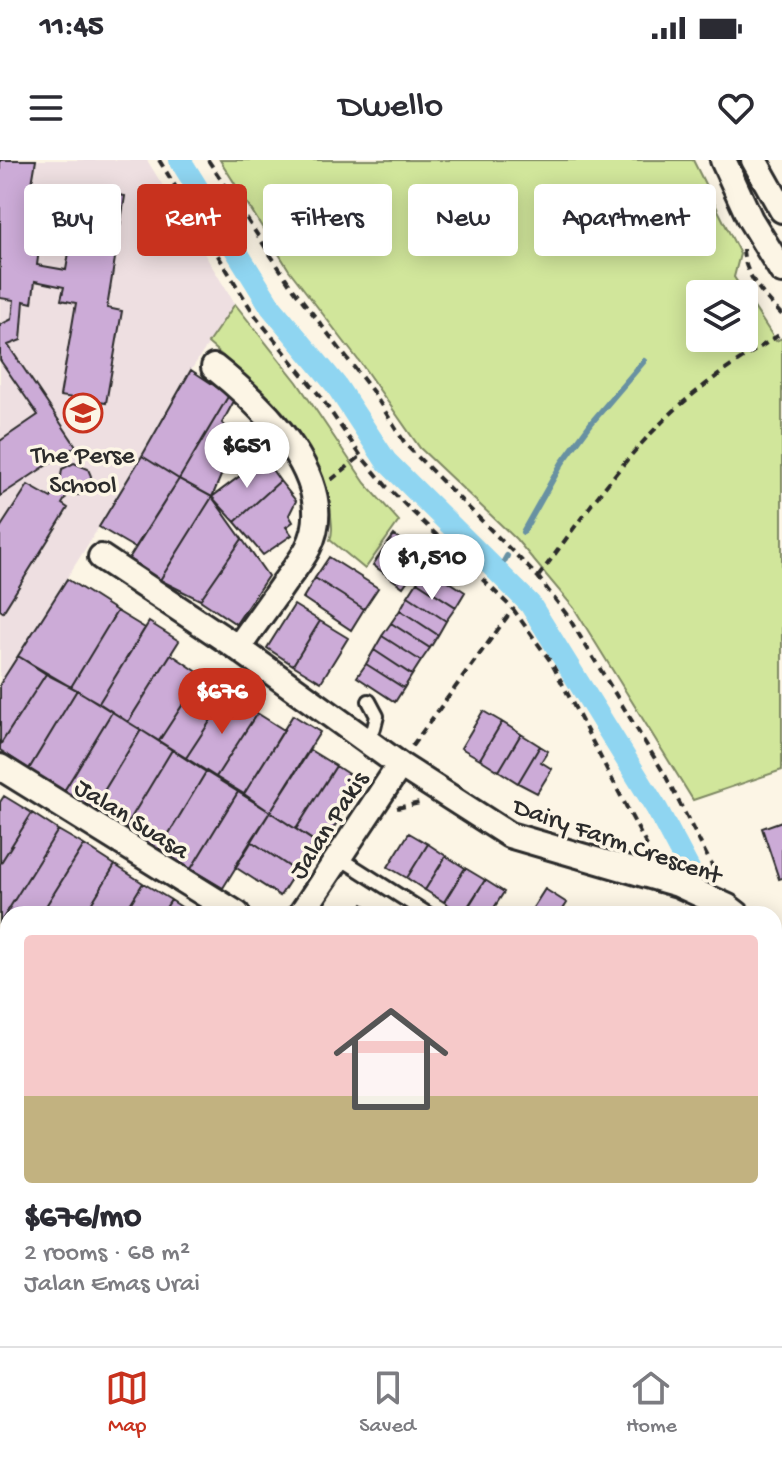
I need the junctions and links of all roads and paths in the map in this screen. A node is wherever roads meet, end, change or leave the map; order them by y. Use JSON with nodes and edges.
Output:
{"nodes":[{"id":1,"x":159,"y":160,"type":"edge"},
{"id":2,"x":208,"y":160,"type":"edge"},
{"id":3,"x":723,"y":160,"type":"edge"},
{"id":4,"x":754,"y":160,"type":"edge"},
{"id":5,"x":174,"y":184,"type":"edge"},
{"id":6,"x":782,"y":210,"type":"edge"},
{"id":7,"x":219,"y":256,"type":"edge"},
{"id":8,"x":782,"y":271,"type":"edge"},
{"id":9,"x":765,"y":298,"type":"dead end"},
{"id":10,"x":782,"y":315,"type":"edge"},
{"id":11,"x":782,"y":333,"type":"edge"},
{"id":12,"x":214,"y":367,"type":"dead end"},
{"id":13,"x":361,"y":456,"type":"junction"},
{"id":14,"x":327,"y":483,"type":"dead end"},
{"id":15,"x":101,"y":557,"type":"dead end"},
{"id":16,"x":538,"y":577,"type":"junction"},
{"id":17,"x":513,"y":609,"type":"junction"},
{"id":18,"x":238,"y":648,"type":"junction"},
{"id":19,"x":369,"y":701,"type":"dead end"},
{"id":20,"x":365,"y":740,"type":"junction"},
{"id":21,"x":403,"y":760,"type":"junction"},
{"id":22,"x":0,"y":767,"type":"edge"},
{"id":23,"x":340,"y":858,"type":"junction"},
{"id":24,"x":654,"y":860,"type":"dead end"},
{"id":25,"x":721,"y":882,"type":"dead end"},
{"id":26,"x":224,"y":906,"type":"edge"},
{"id":27,"x":307,"y":906,"type":"edge"},
{"id":28,"x":415,"y":906,"type":"edge"},
{"id":29,"x":725,"y":906,"type":"edge"}],
"edges":[{"from":1,"to":5,"type":"path"},
{"from":2,"to":16,"type":"path"},
{"from":3,"to":8,"type":"street"},
{"from":4,"to":6,"type":"street"},
{"from":7,"to":13,"type":"path"},
{"from":9,"to":10,"type":"path"},
{"from":11,"to":16,"type":"path"},
{"from":12,"to":18,"type":"street"},
{"from":13,"to":14,"type":"path"},
{"from":13,"to":17,"type":"path"},
{"from":15,"to":18,"type":"street","name":"Dairy Farm Crescent"},
{"from":16,"to":25,"type":"path"},
{"from":17,"to":21,"type":"path"},
{"from":17,"to":24,"type":"path"},
{"from":18,"to":20,"type":"street","name":"Dairy Farm Crescent"},
{"from":19,"to":20,"type":"lane"},
{"from":20,"to":21,"type":"street","name":"Dairy Farm Crescent"},
{"from":21,"to":23,"type":"street","name":"Jalan Pakis"},
{"from":21,"to":29,"type":"street","name":"Dairy Farm Crescent"},
{"from":22,"to":26,"type":"street","name":"Jalan Suasa"},
{"from":23,"to":27,"type":"street","name":"Jalan Pakis"},
{"from":23,"to":28,"type":"lane"}]}
